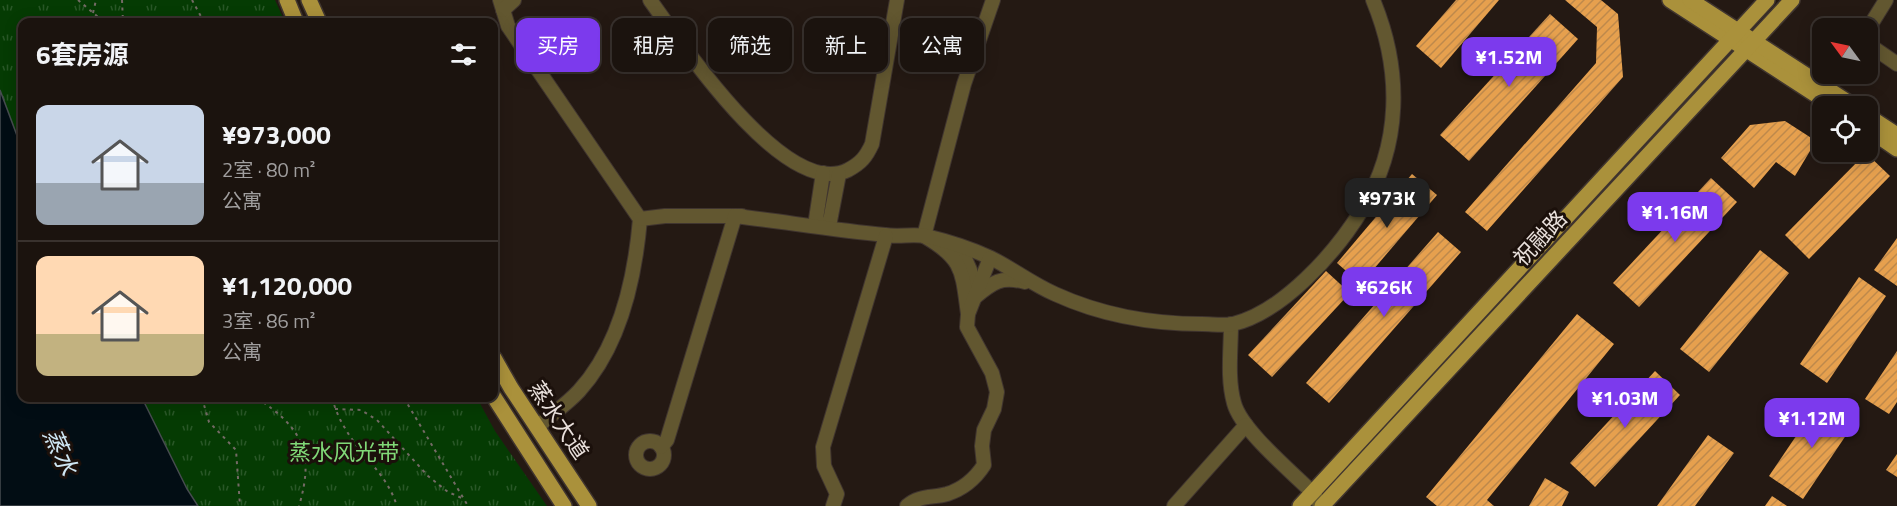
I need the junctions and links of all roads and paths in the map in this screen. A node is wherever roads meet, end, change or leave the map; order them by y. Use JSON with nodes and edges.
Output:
{"nodes":[{"id":1,"x":78,"y":0,"type":"edge"},
{"id":2,"x":96,"y":0,"type":"edge"},
{"id":3,"x":122,"y":0,"type":"edge"},
{"id":4,"x":192,"y":0,"type":"edge"},
{"id":5,"x":287,"y":0,"type":"edge"},
{"id":6,"x":309,"y":0,"type":"edge"},
{"id":7,"x":514,"y":0,"type":"edge"},
{"id":8,"x":650,"y":0,"type":"edge"},
{"id":9,"x":897,"y":0,"type":"edge"},
{"id":10,"x":993,"y":0,"type":"edge"},
{"id":11,"x":1373,"y":0,"type":"edge"},
{"id":12,"x":1670,"y":0,"type":"edge"},
{"id":13,"x":1690,"y":0,"type":"edge"},
{"id":14,"x":1767,"y":0,"type":"edge"},
{"id":15,"x":1792,"y":0,"type":"edge"},
{"id":16,"x":1886,"y":0,"type":"edge"},
{"id":17,"x":501,"y":5,"type":"edge"},
{"id":18,"x":93,"y":13,"type":"junction"},
{"id":19,"x":99,"y":18,"type":"edge"},
{"id":20,"x":123,"y":18,"type":"edge"},
{"id":21,"x":202,"y":18,"type":"edge"},
{"id":22,"x":295,"y":18,"type":"edge"},
{"id":23,"x":317,"y":18,"type":"edge"},
{"id":24,"x":1875,"y":18,"type":"edge"},
{"id":25,"x":1735,"y":35,"type":"junction"},
{"id":26,"x":1750,"y":45,"type":"junction"},
{"id":27,"x":1878,"y":51,"type":"edge"},
{"id":28,"x":1897,"y":64,"type":"edge"},
{"id":29,"x":1819,"y":96,"type":"edge"},
{"id":30,"x":1837,"y":96,"type":"edge"},
{"id":31,"x":1878,"y":123,"type":"edge"},
{"id":32,"x":1897,"y":135,"type":"edge"},
{"id":33,"x":1878,"y":136,"type":"edge"},
{"id":34,"x":1897,"y":148,"type":"edge"},
{"id":35,"x":823,"y":173,"type":"junction"},
{"id":36,"x":839,"y":174,"type":"junction"},
{"id":37,"x":735,"y":216,"type":"junction"},
{"id":38,"x":640,"y":219,"type":"junction"},
{"id":39,"x":822,"y":222,"type":"junction"},
{"id":40,"x":886,"y":236,"type":"junction"},
{"id":41,"x":924,"y":236,"type":"junction"},
{"id":42,"x":960,"y":247,"type":"junction"},
{"id":43,"x":990,"y":258,"type":"junction"},
{"id":44,"x":1036,"y":285,"type":"junction"},
{"id":45,"x":974,"y":299,"type":"junction"},
{"id":46,"x":968,"y":314,"type":"junction"},
{"id":47,"x":1232,"y":324,"type":"junction"},
{"id":48,"x":498,"y":364,"type":"edge"},
{"id":49,"x":203,"y":402,"type":"edge"},
{"id":50,"x":262,"y":402,"type":"edge"},
{"id":51,"x":333,"y":402,"type":"edge"},
{"id":52,"x":406,"y":402,"type":"edge"},
{"id":53,"x":497,"y":402,"type":"edge"},
{"id":54,"x":335,"y":409,"type":"junction"},
{"id":55,"x":1246,"y":425,"type":"junction"},
{"id":56,"x":537,"y":427,"type":"junction"},
{"id":57,"x":661,"y":447,"type":"dead end"},
{"id":58,"x":464,"y":499,"type":"junction"},
{"id":59,"x":1324,"y":502,"type":"edge"},
{"id":60,"x":240,"y":506,"type":"edge"},
{"id":61,"x":299,"y":506,"type":"edge"},
{"id":62,"x":397,"y":506,"type":"edge"},
{"id":63,"x":468,"y":506,"type":"edge"},
{"id":64,"x":564,"y":506,"type":"edge"},
{"id":65,"x":589,"y":506,"type":"edge"},
{"id":66,"x":833,"y":506,"type":"edge"},
{"id":67,"x":907,"y":506,"type":"edge"},
{"id":68,"x":1173,"y":506,"type":"edge"},
{"id":69,"x":1300,"y":506,"type":"edge"}],
"edges":[{"from":1,"to":18,"type":"path"},
{"from":2,"to":18,"type":"path"},
{"from":3,"to":20,"type":"path"},
{"from":4,"to":21,"type":"path"},
{"from":5,"to":22,"type":"main road"},
{"from":6,"to":23,"type":"main road"},
{"from":7,"to":17,"type":"street"},
{"from":8,"to":35,"type":"street"},
{"from":9,"to":36,"type":"street"},
{"from":10,"to":41,"type":"street"},
{"from":11,"to":47,"type":"street"},
{"from":12,"to":25,"type":"main road"},
{"from":13,"to":25,"type":"main road"},
{"from":14,"to":25,"type":"main road","name":"祝融路"},
{"from":15,"to":26,"type":"main road","name":"祝融路"},
{"from":16,"to":24,"type":"street"},
{"from":17,"to":38,"type":"street"},
{"from":18,"to":19,"type":"path"},
{"from":25,"to":26,"type":"main road"},
{"from":25,"to":59,"type":"main road","name":"祝融路"},
{"from":26,"to":29,"type":"main road"},
{"from":26,"to":30,"type":"main road"},
{"from":26,"to":59,"type":"main road","name":"祝融路"},
{"from":27,"to":28,"type":"street"},
{"from":31,"to":32,"type":"main road"},
{"from":33,"to":34,"type":"main road"},
{"from":35,"to":36,"type":"street"},
{"from":35,"to":39,"type":"street"},
{"from":36,"to":39,"type":"street"},
{"from":37,"to":38,"type":"street"},
{"from":37,"to":39,"type":"street"},
{"from":37,"to":57,"type":"street"},
{"from":38,"to":56,"type":"street"},
{"from":39,"to":40,"type":"street"},
{"from":40,"to":41,"type":"street"},
{"from":40,"to":66,"type":"street"},
{"from":41,"to":42,"type":"street"},
{"from":41,"to":46,"type":"street"},
{"from":42,"to":43,"type":"street"},
{"from":42,"to":46,"type":"street"},
{"from":43,"to":44,"type":"street"},
{"from":43,"to":45,"type":"street"},
{"from":44,"to":45,"type":"street"},
{"from":44,"to":47,"type":"street"},
{"from":45,"to":46,"type":"street"},
{"from":46,"to":67,"type":"street"},
{"from":47,"to":55,"type":"street"},
{"from":48,"to":56,"type":"main road","name":"蒸水大道"},
{"from":49,"to":60,"type":"path"},
{"from":50,"to":61,"type":"path"},
{"from":51,"to":54,"type":"path"},
{"from":52,"to":58,"type":"path"},
{"from":53,"to":64,"type":"main road","name":"蒸水大道"},
{"from":54,"to":58,"type":"path"},
{"from":54,"to":62,"type":"path"},
{"from":55,"to":59,"type":"street"},
{"from":55,"to":68,"type":"street"},
{"from":56,"to":65,"type":"main road","name":"蒸水大道"},
{"from":58,"to":63,"type":"path"},
{"from":59,"to":69,"type":"main road","name":"祝融路"}]}
